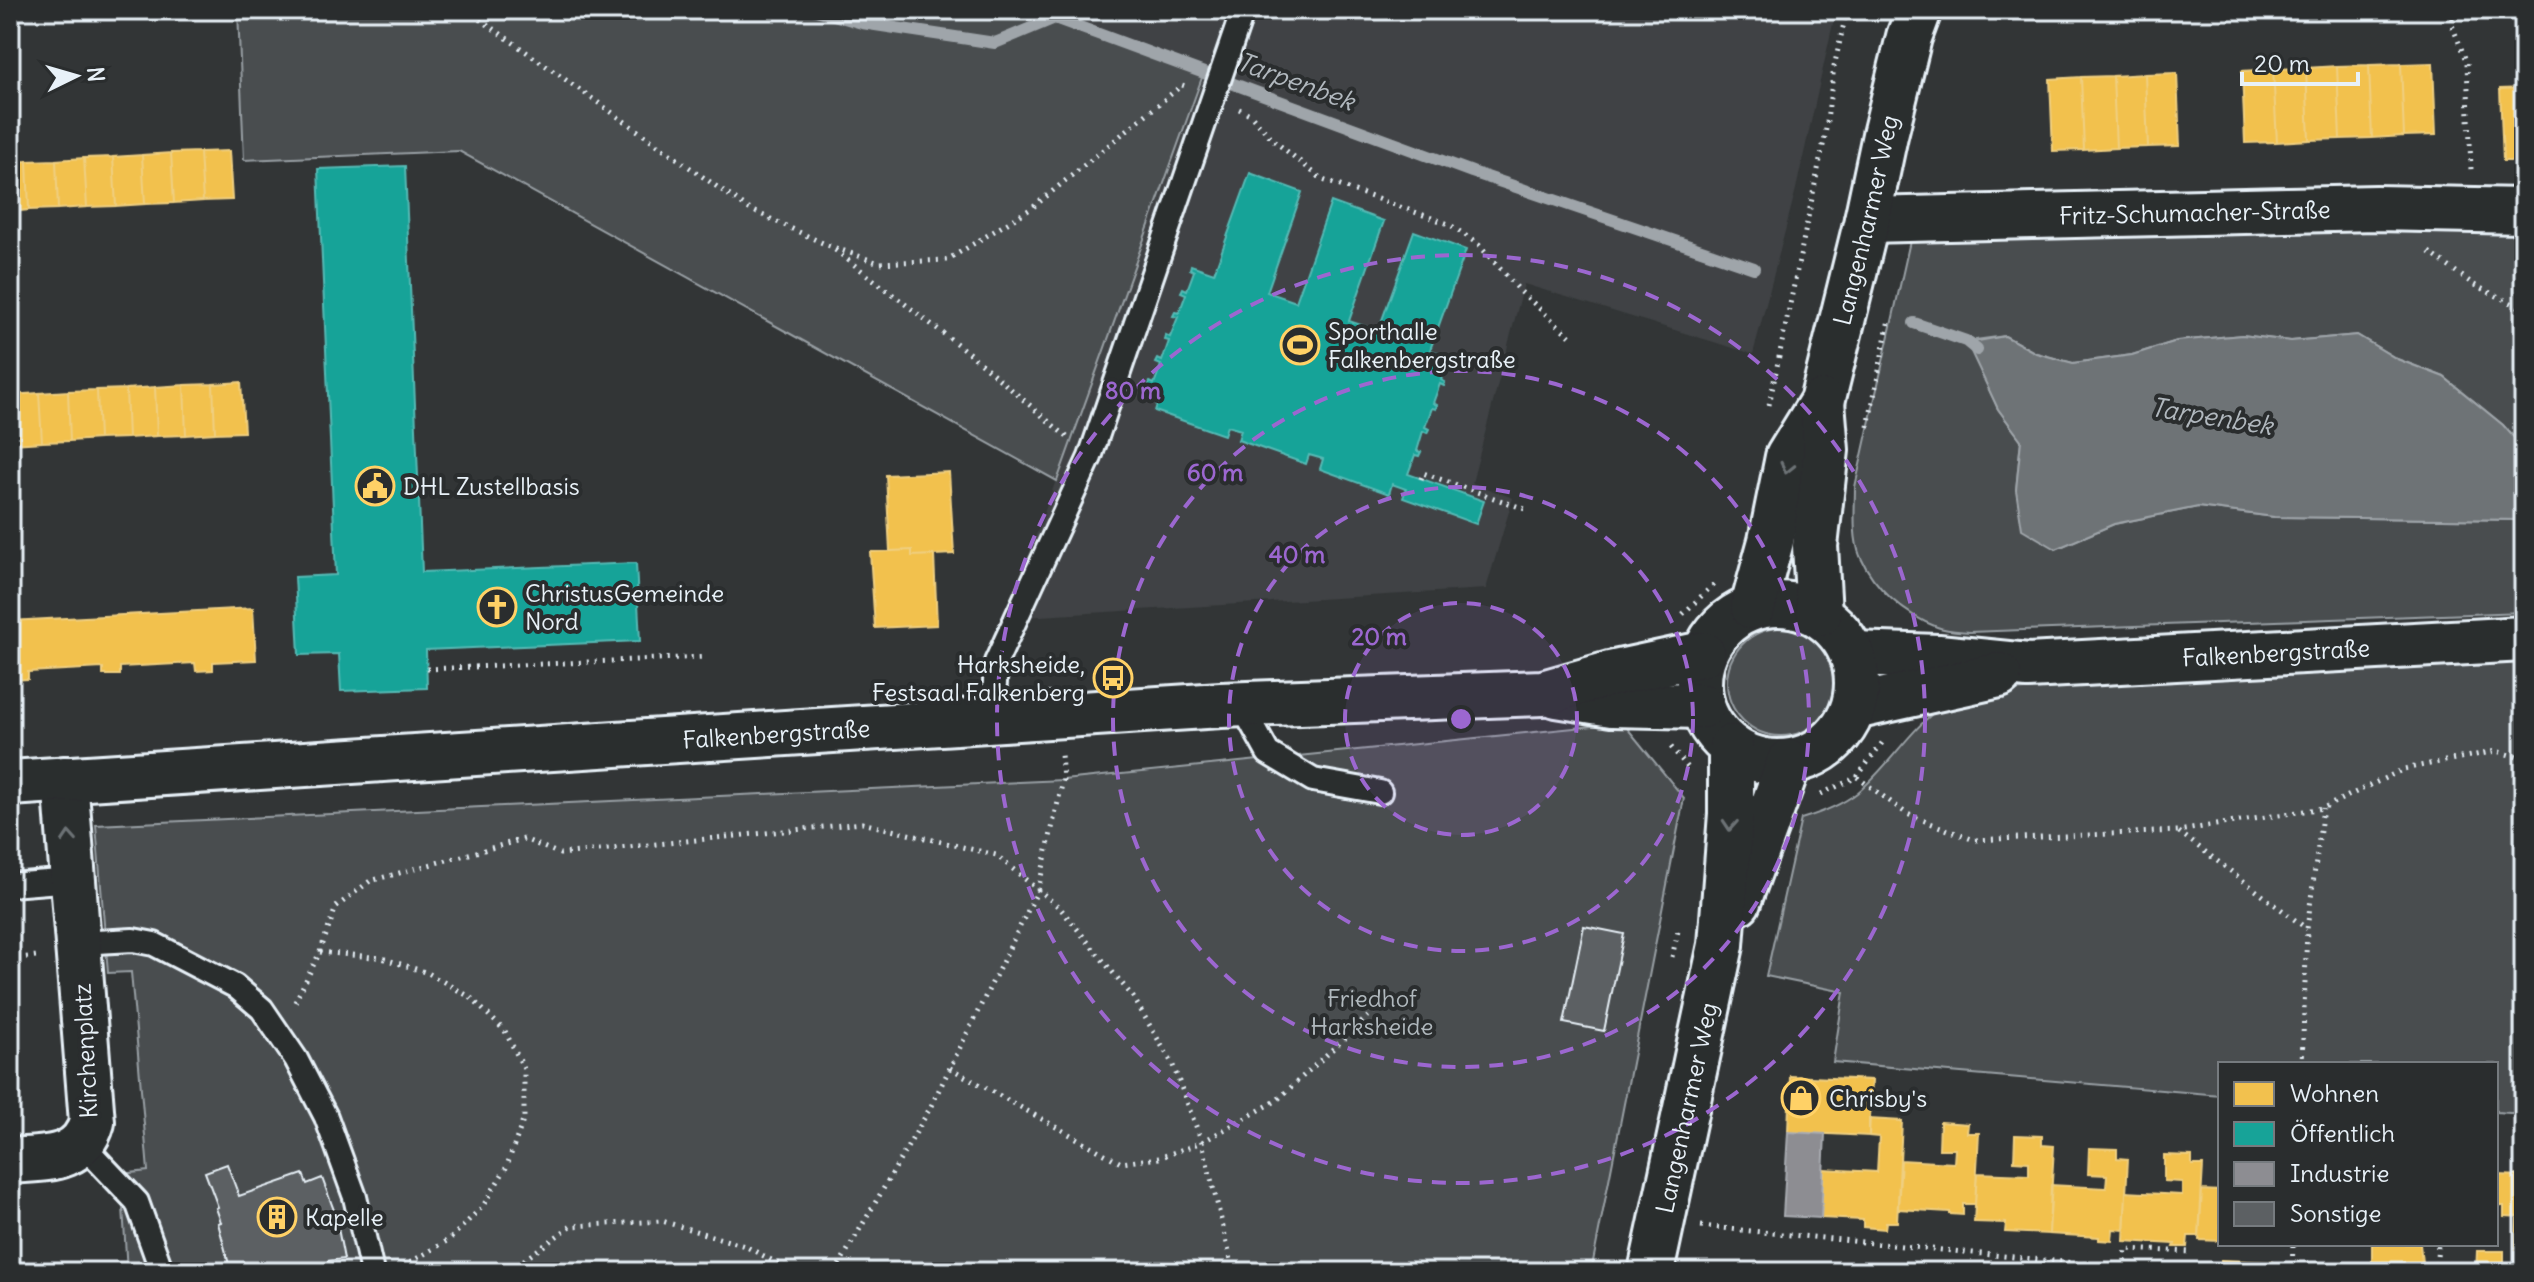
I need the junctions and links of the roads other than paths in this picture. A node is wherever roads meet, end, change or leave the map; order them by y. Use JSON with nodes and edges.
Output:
{"nodes":[{"id":1,"x":1241,"y":16,"type":"dead end"},
{"id":2,"x":1912,"y":19,"type":"edge"},
{"id":3,"x":2524,"y":211,"type":"edge"},
{"id":4,"x":1867,"y":220,"type":"junction"},
{"id":5,"x":1822,"y":402,"type":"junction"},
{"id":6,"x":1753,"y":607,"type":"junction"},
{"id":7,"x":1819,"y":614,"type":"junction"},
{"id":8,"x":2524,"y":639,"type":"edge"},
{"id":9,"x":1703,"y":654,"type":"junction"},
{"id":10,"x":1853,"y":654,"type":"junction"},
{"id":11,"x":2028,"y":666,"type":"junction"},
{"id":12,"x":1543,"y":693,"type":"junction"},
{"id":13,"x":1242,"y":706,"type":"junction"},
{"id":14,"x":1702,"y":706,"type":"junction"},
{"id":15,"x":1854,"y":707,"type":"junction"},
{"id":16,"x":993,"y":721,"type":"junction"},
{"id":17,"x":1731,"y":747,"type":"junction"},
{"id":18,"x":1789,"y":762,"type":"junction"},
{"id":19,"x":65,"y":779,"type":"junction"},
{"id":20,"x":10,"y":783,"type":"edge"},
{"id":21,"x":1380,"y":792,"type":"dead end"},
{"id":22,"x":72,"y":880,"type":"junction"},
{"id":23,"x":10,"y":885,"type":"edge"},
{"id":24,"x":78,"y":943,"type":"junction"},
{"id":25,"x":1721,"y":945,"type":"junction"},
{"id":26,"x":82,"y":1144,"type":"junction"},
{"id":27,"x":10,"y":1161,"type":"edge"},
{"id":28,"x":162,"y":1272,"type":"edge"},
{"id":29,"x":372,"y":1272,"type":"edge"},
{"id":30,"x":1651,"y":1272,"type":"edge"}],
"edges":[{"from":1,"to":16,"type":"lane"},
{"from":2,"to":4,"type":"street","name":"Langenharmer Weg"},
{"from":3,"to":4,"type":"street","name":"Fritz-Schumacher-Straße"},
{"from":4,"to":5,"type":"street","name":"Langenharmer Weg"},
{"from":5,"to":6,"type":"street","name":"Langenharmer Weg","one_way":true},
{"from":5,"to":7,"type":"street","name":"Langenharmer Weg"},
{"from":6,"to":7,"type":"street"},
{"from":6,"to":9,"type":"street"},
{"from":7,"to":10,"type":"street"},
{"from":8,"to":11,"type":"street","name":"Falkenbergstraße"},
{"from":9,"to":12,"type":"street","name":"Falkenbergstraße"},
{"from":9,"to":14,"type":"street"},
{"from":10,"to":11,"type":"street","name":"Falkenbergstraße"},
{"from":10,"to":15,"type":"street"},
{"from":11,"to":15,"type":"street","name":"Falkenbergstraße"},
{"from":12,"to":13,"type":"street","name":"Falkenbergstraße"},
{"from":12,"to":14,"type":"street","name":"Falkenbergstraße"},
{"from":13,"to":16,"type":"street","name":"Falkenbergstraße"},
{"from":13,"to":21,"type":"lane"},
{"from":14,"to":17,"type":"street"},
{"from":15,"to":18,"type":"street"},
{"from":16,"to":19,"type":"street","name":"Falkenbergstraße"},
{"from":17,"to":18,"type":"street"},
{"from":17,"to":25,"type":"street","name":"Langenharmer Weg","one_way":true},
{"from":18,"to":25,"type":"street","name":"Langenharmer Weg"},
{"from":19,"to":20,"type":"street","name":"Falkenbergstraße"},
{"from":22,"to":19,"type":"street","name":"Kirchenplatz","one_way":true},
{"from":22,"to":23,"type":"lane"},
{"from":22,"to":24,"type":"street","name":"Kirchenplatz"},
{"from":24,"to":26,"type":"street","name":"Kirchenplatz"},
{"from":24,"to":29,"type":"lane"},
{"from":25,"to":30,"type":"street","name":"Langenharmer Weg"},
{"from":26,"to":27,"type":"street","name":"Kirchenplatz"},
{"from":26,"to":28,"type":"lane"}]}
